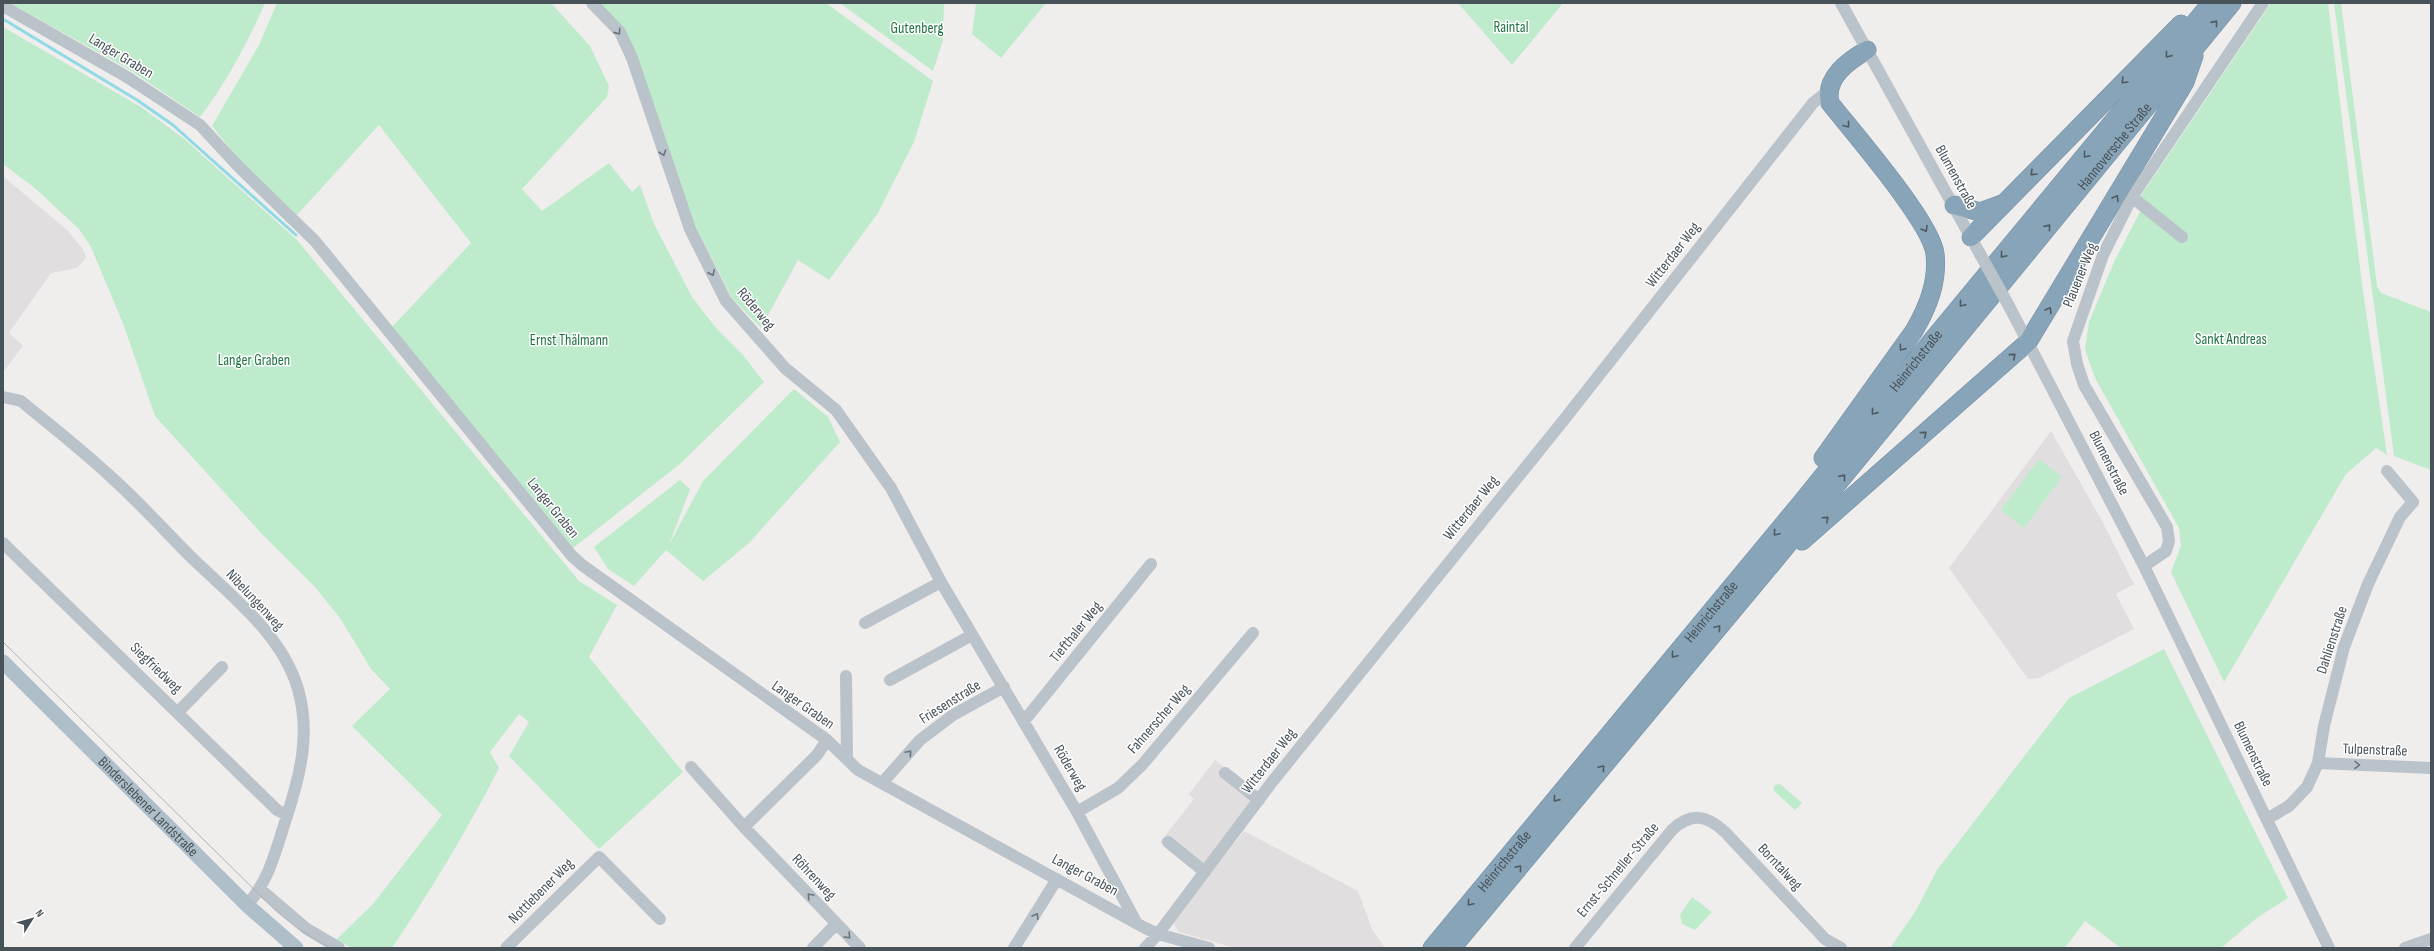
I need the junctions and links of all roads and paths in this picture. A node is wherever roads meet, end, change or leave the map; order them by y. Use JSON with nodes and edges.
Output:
{"nodes":[{"id":1,"x":592,"y":3,"type":"edge"},
{"id":2,"x":1841,"y":3,"type":"edge"},
{"id":3,"x":2201,"y":3,"type":"edge"},
{"id":4,"x":2211,"y":3,"type":"edge"},
{"id":5,"x":2232,"y":3,"type":"edge"},
{"id":6,"x":2263,"y":3,"type":"edge"},
{"id":7,"x":3,"y":6,"type":"edge"},
{"id":8,"x":2198,"y":44,"type":"junction"},
{"id":9,"x":1867,"y":50,"type":"junction"},
{"id":10,"x":1827,"y":92,"type":"junction"},
{"id":11,"x":2132,"y":198,"type":"junction"},
{"id":12,"x":2005,"y":203,"type":"junction"},
{"id":13,"x":1954,"y":205,"type":"junction"},
{"id":14,"x":1971,"y":237,"type":"junction"},
{"id":15,"x":2182,"y":238,"type":"dead end"},
{"id":16,"x":1987,"y":274,"type":"joint"},
{"id":17,"x":1997,"y":290,"type":"joint"},
{"id":18,"x":2028,"y":342,"type":"junction"},
{"id":19,"x":3,"y":397,"type":"edge"},
{"id":20,"x":2386,"y":471,"type":"dead end"},
{"id":21,"x":1801,"y":503,"type":"junction"},
{"id":22,"x":3,"y":543,"type":"edge"},
{"id":23,"x":1152,"y":564,"type":"dead end"},
{"id":24,"x":2144,"y":566,"type":"junction"},
{"id":25,"x":1765,"y":572,"type":"junction"},
{"id":26,"x":941,"y":582,"type":"junction"},
{"id":27,"x":865,"y":623,"type":"dead end"},
{"id":28,"x":1253,"y":633,"type":"dead end"},
{"id":29,"x":972,"y":635,"type":"junction"},
{"id":30,"x":3,"y":662,"type":"edge"},
{"id":31,"x":222,"y":667,"type":"dead end"},
{"id":32,"x":846,"y":676,"type":"dead end"},
{"id":33,"x":890,"y":680,"type":"dead end"},
{"id":34,"x":1004,"y":687,"type":"junction"},
{"id":35,"x":178,"y":712,"type":"junction"},
{"id":36,"x":1024,"y":721,"type":"junction"},
{"id":37,"x":827,"y":740,"type":"junction"},
{"id":38,"x":847,"y":759,"type":"junction"},
{"id":39,"x":2318,"y":763,"type":"junction"},
{"id":40,"x":691,"y":767,"type":"dead end"},
{"id":41,"x":2431,"y":768,"type":"edge"},
{"id":42,"x":1225,"y":773,"type":"dead end"},
{"id":43,"x":883,"y":782,"type":"junction"},
{"id":44,"x":1259,"y":800,"type":"junction"},
{"id":45,"x":1077,"y":812,"type":"junction"},
{"id":46,"x":287,"y":815,"type":"junction"},
{"id":47,"x":1691,"y":819,"type":"joint"},
{"id":48,"x":2267,"y":819,"type":"junction"},
{"id":49,"x":744,"y":827,"type":"junction"},
{"id":50,"x":1168,"y":842,"type":"dead end"},
{"id":51,"x":1205,"y":872,"type":"junction"},
{"id":52,"x":1057,"y":879,"type":"junction"},
{"id":53,"x":260,"y":889,"type":"junction"},
{"id":54,"x":247,"y":905,"type":"junction"},
{"id":55,"x":660,"y":919,"type":"dead end"},
{"id":56,"x":1135,"y":920,"type":"junction"},
{"id":57,"x":836,"y":924,"type":"junction"},
{"id":58,"x":1158,"y":934,"type":"junction"},
{"id":59,"x":2431,"y":938,"type":"edge"},
{"id":60,"x":1822,"y":944,"type":"edge"},
{"id":61,"x":336,"y":946,"type":"edge"},
{"id":62,"x":296,"y":948,"type":"edge"},
{"id":63,"x":506,"y":948,"type":"edge"},
{"id":64,"x":813,"y":948,"type":"edge"},
{"id":65,"x":860,"y":948,"type":"edge"},
{"id":66,"x":1014,"y":948,"type":"edge"},
{"id":67,"x":1145,"y":948,"type":"edge"},
{"id":68,"x":1209,"y":948,"type":"edge"},
{"id":69,"x":1432,"y":948,"type":"edge"},
{"id":70,"x":1452,"y":948,"type":"edge"},
{"id":71,"x":1575,"y":948,"type":"edge"},
{"id":72,"x":1841,"y":948,"type":"edge"},
{"id":73,"x":2329,"y":948,"type":"edge"},
{"id":74,"x":2405,"y":948,"type":"edge"}],
"edges":[{"from":1,"to":26,"type":"street","name":"Röderweg","one_way":true},
{"from":2,"to":9,"type":"street","name":"Blumenstraße"},
{"from":3,"to":12,"type":"highway","one_way":true},
{"from":4,"to":16,"type":"highway","name":"Hannoversche Straße","one_way":true},
{"from":8,"to":5,"type":"highway","name":"Hannoversche Straße","one_way":true},
{"from":6,"to":11,"type":"street","name":"Plauener Weg"},
{"from":7,"to":37,"type":"street","name":"Langer Graben"},
{"from":17,"to":8,"type":"highway","name":"Hannoversche Straße","one_way":true},
{"from":18,"to":8,"type":"highway","one_way":true},
{"from":9,"to":10,"type":"highway"},
{"from":9,"to":13,"type":"street","name":"Blumenstraße"},
{"from":10,"to":21,"type":"highway","one_way":true},
{"from":10,"to":44,"type":"street","name":"Witterdaer Weg"},
{"from":11,"to":15,"type":"street"},
{"from":11,"to":24,"type":"street","name":"Plauener Weg"},
{"from":12,"to":13,"type":"highway"},
{"from":12,"to":14,"type":"highway"},
{"from":13,"to":14,"type":"street","name":"Blumenstraße"},
{"from":14,"to":18,"type":"street","name":"Blumenstraße","bridge":true},
{"from":16,"to":21,"type":"highway","name":"Heinrichstraße","one_way":true},
{"from":25,"to":17,"type":"highway","name":"Heinrichstraße","one_way":true},
{"from":18,"to":24,"type":"street","name":"Blumenstraße"},
{"from":25,"to":18,"type":"highway","one_way":true},
{"from":19,"to":46,"type":"street","name":"Nibelungenweg"},
{"from":20,"to":39,"type":"street","name":"Dahlienstraße"},
{"from":21,"to":69,"type":"highway","name":"Heinrichstraße","one_way":true},
{"from":22,"to":35,"type":"street","name":"Siegfriedweg"},
{"from":23,"to":36,"type":"street","name":"Tiefthaler Weg"},
{"from":24,"to":48,"type":"street","name":"Blumenstraße"},
{"from":70,"to":25,"type":"highway","name":"Heinrichstraße","one_way":true},
{"from":26,"to":27,"type":"street"},
{"from":26,"to":29,"type":"street","name":"Röderweg"},
{"from":28,"to":45,"type":"street","name":"Fahnerscher Weg"},
{"from":29,"to":33,"type":"street"},
{"from":29,"to":34,"type":"street","name":"Röderweg"},
{"from":30,"to":54,"type":"main road","name":"Binderslebener Landstraße"},
{"from":31,"to":35,"type":"street"},
{"from":32,"to":38,"type":"street","name":"Langer Graben"},
{"from":34,"to":36,"type":"street","name":"Röderweg"},
{"from":43,"to":34,"type":"street","name":"Friesenstraße","one_way":true},
{"from":35,"to":46,"type":"street","name":"Siegfriedweg"},
{"from":36,"to":45,"type":"street","name":"Röderweg"},
{"from":37,"to":38,"type":"street","name":"Langer Graben"},
{"from":37,"to":49,"type":"street"},
{"from":38,"to":43,"type":"street","name":"Langer Graben"},
{"from":39,"to":41,"type":"street","name":"Tulpenstraße","one_way":true},
{"from":39,"to":48,"type":"street","name":"Dahlienstraße"},
{"from":40,"to":49,"type":"street","name":"Röhrenweg"},
{"from":42,"to":44,"type":"street"},
{"from":43,"to":52,"type":"street","name":"Langer Graben"},
{"from":44,"to":51,"type":"street","name":"Witterdaer Weg"},
{"from":45,"to":56,"type":"street","name":"Röderweg"},
{"from":46,"to":53,"type":"street","name":"Nibelungenweg"},
{"from":47,"to":60,"type":"street","name":"Borntalweg"},
{"from":47,"to":71,"type":"street","name":"Ernst-Schneller-Straße"},
{"from":48,"to":73,"type":"street","name":"Blumenstraße"},
{"from":57,"to":49,"type":"street","name":"Röhrenweg","one_way":true},
{"from":50,"to":51,"type":"street"},
{"from":51,"to":58,"type":"street","name":"Witterdaer Weg"},
{"from":52,"to":56,"type":"street","name":"Langer Graben"},
{"from":66,"to":52,"type":"street","one_way":true},
{"from":53,"to":54,"type":"street","name":"Nibelungenweg"},
{"from":53,"to":61,"type":"street"},
{"from":54,"to":62,"type":"main road","name":"Binderslebener Landstraße"},
{"from":55,"to":63,"type":"street","name":"Nottlebener Weg"},
{"from":56,"to":58,"type":"street","name":"Langer Graben"},
{"from":57,"to":64,"type":"street"},
{"from":57,"to":65,"type":"street","name":"Röhrenweg","one_way":true},
{"from":58,"to":67,"type":"street","name":"Witterdaer Weg"},
{"from":58,"to":68,"type":"street","name":"Langer Graben"},
{"from":59,"to":74,"type":"street"},
{"from":60,"to":72,"type":"street","name":"Borntalweg"}]}
